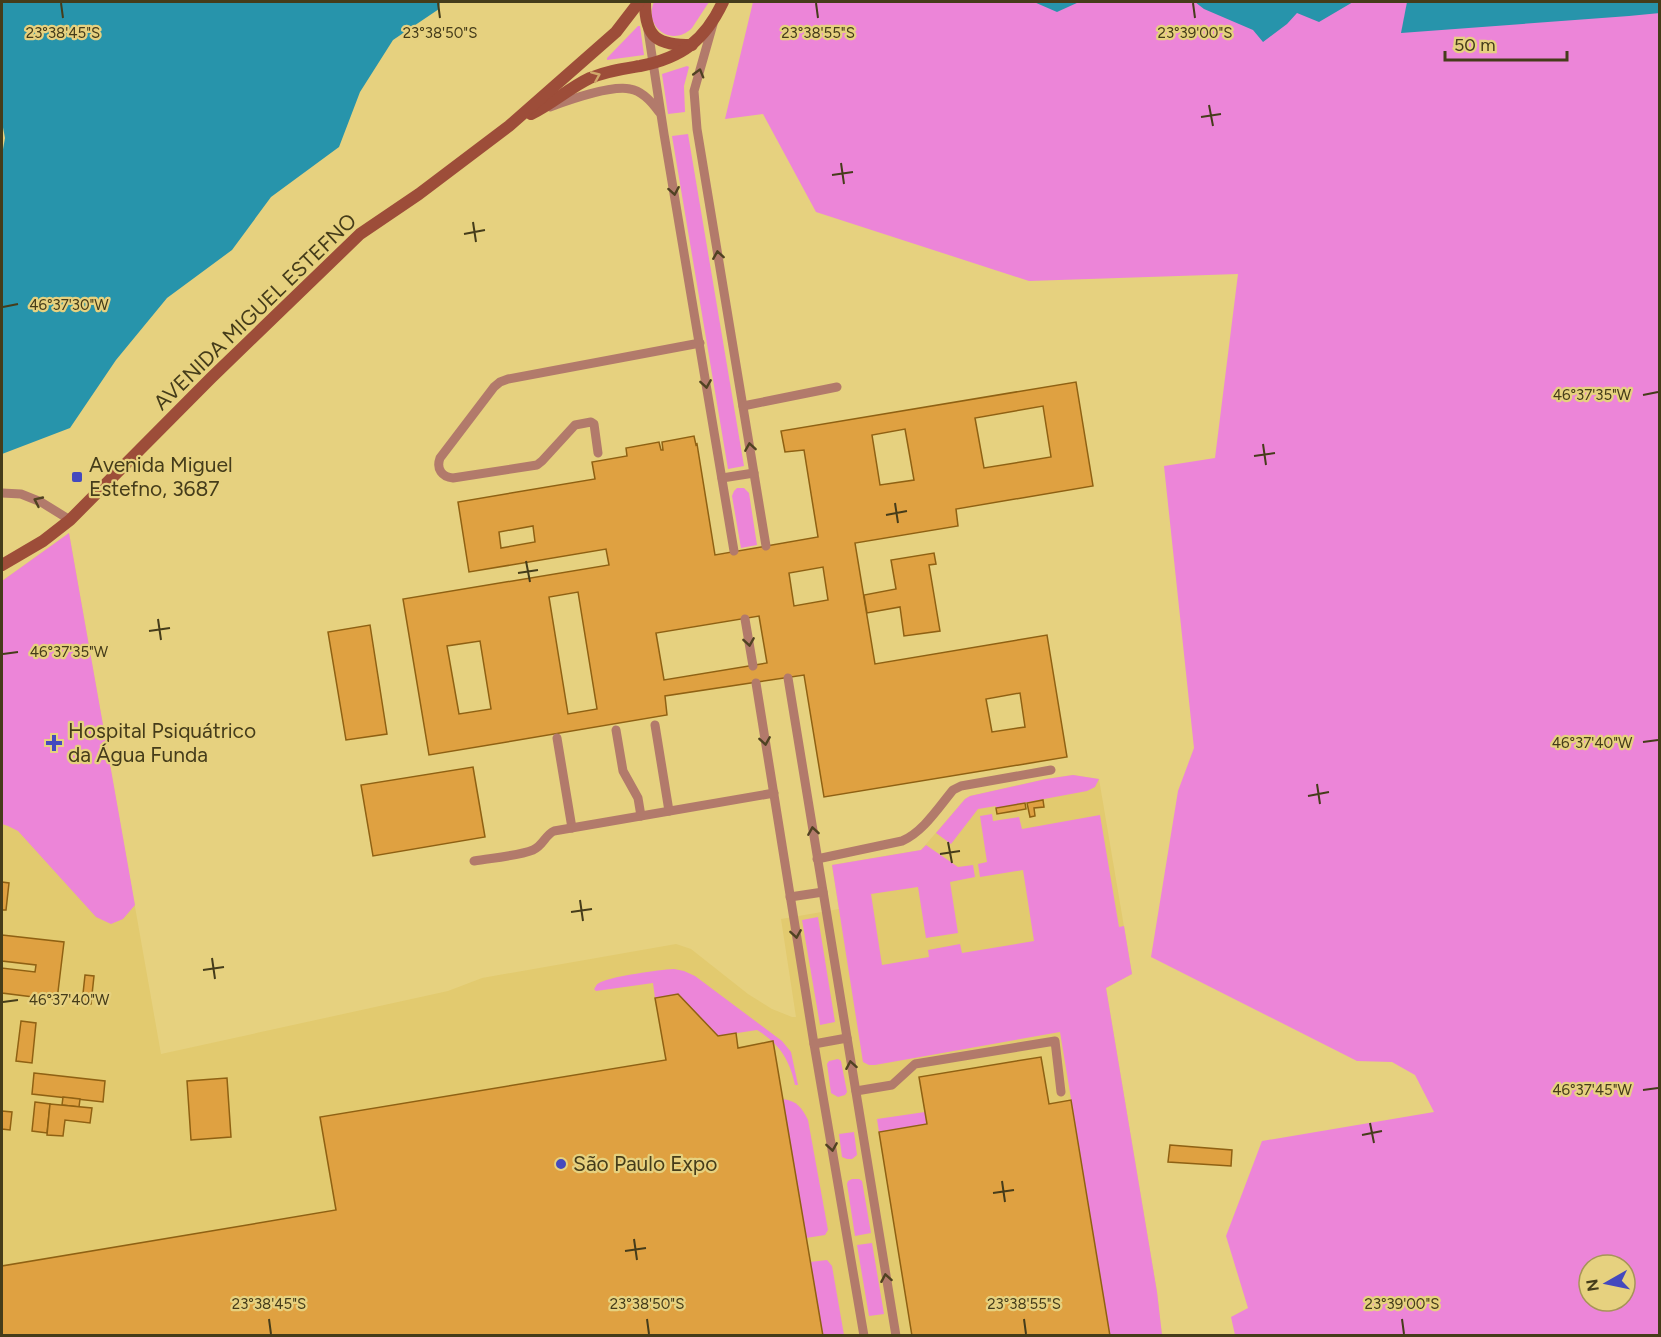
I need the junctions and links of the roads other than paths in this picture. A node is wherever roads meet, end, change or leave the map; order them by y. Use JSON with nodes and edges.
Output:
{"nodes":[{"id":1,"x":639,"y":2,"type":"edge"},
{"id":2,"x":645,"y":2,"type":"edge"},
{"id":3,"x":723,"y":2,"type":"edge"},
{"id":4,"x":715,"y":18,"type":"junction"},
{"id":5,"x":648,"y":28,"type":"junction"},
{"id":6,"x":692,"y":45,"type":"junction"},
{"id":7,"x":654,"y":63,"type":"junction"},
{"id":8,"x":536,"y":112,"type":"junction"},
{"id":9,"x":661,"y":115,"type":"junction"},
{"id":10,"x":509,"y":126,"type":"junction"},
{"id":11,"x":700,"y":343,"type":"junction"},
{"id":12,"x":837,"y":387,"type":"dead end"},
{"id":13,"x":743,"y":406,"type":"junction"},
{"id":14,"x":598,"y":453,"type":"dead end"},
{"id":15,"x":754,"y":473,"type":"junction"},
{"id":16,"x":722,"y":478,"type":"junction"},
{"id":17,"x":2,"y":493,"type":"edge"},
{"id":18,"x":70,"y":520,"type":"junction"},
{"id":19,"x":766,"y":546,"type":"dead end"},
{"id":20,"x":734,"y":552,"type":"dead end"},
{"id":21,"x":2,"y":566,"type":"edge"},
{"id":22,"x":745,"y":619,"type":"dead end"},
{"id":23,"x":753,"y":666,"type":"dead end"},
{"id":24,"x":788,"y":678,"type":"dead end"},
{"id":25,"x":756,"y":683,"type":"dead end"},
{"id":26,"x":655,"y":725,"type":"dead end"},
{"id":27,"x":616,"y":730,"type":"dead end"},
{"id":28,"x":557,"y":738,"type":"dead end"},
{"id":29,"x":1051,"y":770,"type":"dead end"},
{"id":30,"x":774,"y":793,"type":"junction"},
{"id":31,"x":669,"y":811,"type":"junction"},
{"id":32,"x":641,"y":816,"type":"junction"},
{"id":33,"x":572,"y":828,"type":"junction"},
{"id":34,"x":817,"y":858,"type":"junction"},
{"id":35,"x":474,"y":861,"type":"dead end"},
{"id":36,"x":823,"y":892,"type":"junction"},
{"id":37,"x":790,"y":897,"type":"junction"},
{"id":38,"x":847,"y":1038,"type":"junction"},
{"id":39,"x":813,"y":1044,"type":"junction"},
{"id":40,"x":856,"y":1091,"type":"junction"},
{"id":41,"x":1061,"y":1092,"type":"dead end"},
{"id":42,"x":864,"y":1335,"type":"edge"},
{"id":43,"x":896,"y":1335,"type":"edge"}],
"edges":[{"from":1,"to":10,"type":"main road","name":"AVENIDA MIGUEL ESTEFNO"},
{"from":2,"to":5,"type":"main road"},
{"from":3,"to":4,"type":"main road","name":"AVENIDA MIGUEL ESTEFNO"},
{"from":4,"to":6,"type":"main road","name":"AVENIDA MIGUEL ESTEFNO"},
{"from":13,"to":4,"type":"lane","one_way":true},
{"from":5,"to":6,"type":"main road"},
{"from":5,"to":7,"type":"lane"},
{"from":6,"to":7,"type":"main road","name":"AVENIDA MIGUEL ESTEFNO"},
{"from":8,"to":7,"type":"main road","name":"AVENIDA MIGUEL ESTEFNO","one_way":true},
{"from":7,"to":9,"type":"lane"},
{"from":8,"to":9,"type":"lane"},
{"from":8,"to":10,"type":"main road","name":"AVENIDA MIGUEL ESTEFNO"},
{"from":9,"to":11,"type":"lane","one_way":true},
{"from":10,"to":18,"type":"main road","name":"AVENIDA MIGUEL ESTEFNO"},
{"from":11,"to":14,"type":"lane"},
{"from":11,"to":16,"type":"lane","one_way":true},
{"from":12,"to":13,"type":"lane"},
{"from":15,"to":13,"type":"lane","one_way":true},
{"from":15,"to":16,"type":"lane"},
{"from":15,"to":19,"type":"lane"},
{"from":16,"to":20,"type":"lane"},
{"from":18,"to":17,"type":"lane","one_way":true},
{"from":18,"to":21,"type":"main road","name":"AVENIDA MIGUEL ESTEFNO"},
{"from":22,"to":23,"type":"lane","one_way":true},
{"from":34,"to":24,"type":"lane","one_way":true},
{"from":25,"to":30,"type":"lane","one_way":true},
{"from":26,"to":31,"type":"lane"},
{"from":27,"to":32,"type":"lane"},
{"from":28,"to":33,"type":"lane"},
{"from":29,"to":34,"type":"lane"},
{"from":30,"to":31,"type":"lane"},
{"from":30,"to":37,"type":"lane"},
{"from":31,"to":32,"type":"lane"},
{"from":32,"to":33,"type":"lane"},
{"from":33,"to":35,"type":"lane"},
{"from":34,"to":36,"type":"lane"},
{"from":36,"to":37,"type":"lane"},
{"from":36,"to":38,"type":"lane"},
{"from":37,"to":39,"type":"lane","one_way":true},
{"from":38,"to":39,"type":"lane"},
{"from":40,"to":38,"type":"lane","one_way":true},
{"from":39,"to":42,"type":"lane","one_way":true},
{"from":40,"to":41,"type":"lane"},
{"from":43,"to":40,"type":"lane","one_way":true}]}
